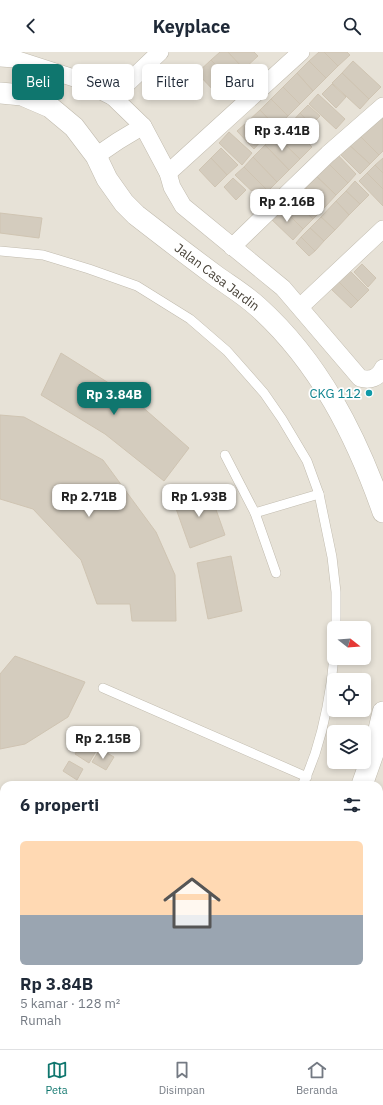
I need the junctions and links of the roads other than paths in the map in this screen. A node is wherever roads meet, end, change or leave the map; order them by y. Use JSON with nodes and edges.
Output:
{"nodes":[{"id":1,"x":160,"y":52,"type":"edge"},
{"id":2,"x":301,"y":52,"type":"edge"},
{"id":3,"x":12,"y":56,"type":"edge"},
{"id":4,"x":72,"y":77,"type":"edge"},
{"id":5,"x":134,"y":77,"type":"edge"},
{"id":6,"x":0,"y":93,"type":"edge"},
{"id":7,"x":116,"y":100,"type":"edge"},
{"id":8,"x":383,"y":106,"type":"edge"},
{"id":9,"x":143,"y":126,"type":"junction"},
{"id":10,"x":96,"y":156,"type":"junction"},
{"id":11,"x":168,"y":173,"type":"junction"},
{"id":12,"x":383,"y":230,"type":"edge"},
{"id":13,"x":232,"y":247,"type":"junction"},
{"id":14,"x":0,"y":251,"type":"edge"},
{"id":15,"x":300,"y":307,"type":"junction"},
{"id":16,"x":383,"y":368,"type":"edge"},
{"id":17,"x":225,"y":455,"type":"dead end"},
{"id":18,"x":319,"y":494,"type":"junction"},
{"id":19,"x":383,"y":512,"type":"edge"},
{"id":20,"x":255,"y":514,"type":"junction"},
{"id":21,"x":276,"y":573,"type":"dead end"},
{"id":22,"x":336,"y":621,"type":"edge"},
{"id":23,"x":333,"y":665,"type":"edge"},
{"id":24,"x":103,"y":688,"type":"dead end"},
{"id":25,"x":382,"y":725,"type":"edge"},
{"id":26,"x":371,"y":773,"type":"edge"},
{"id":27,"x":304,"y":781,"type":"edge"}],
"edges":[{"from":1,"to":5,"type":"street"},
{"from":2,"to":11,"type":"street"},
{"from":3,"to":4,"type":"street"},
{"from":6,"to":10,"type":"street","name":"Jalan Casa Jardin"},
{"from":7,"to":9,"type":"street"},
{"from":8,"to":13,"type":"street"},
{"from":9,"to":10,"type":"street"},
{"from":9,"to":11,"type":"street"},
{"from":10,"to":19,"type":"street","name":"Jalan Casa Jardin"},
{"from":11,"to":13,"type":"street"},
{"from":12,"to":15,"type":"street"},
{"from":13,"to":15,"type":"street"},
{"from":14,"to":18,"type":"lane"},
{"from":15,"to":16,"type":"street"},
{"from":17,"to":20,"type":"lane"},
{"from":18,"to":20,"type":"lane"},
{"from":18,"to":22,"type":"lane"},
{"from":20,"to":21,"type":"lane"},
{"from":23,"to":27,"type":"lane"},
{"from":24,"to":27,"type":"lane"},
{"from":25,"to":26,"type":"street"}]}
